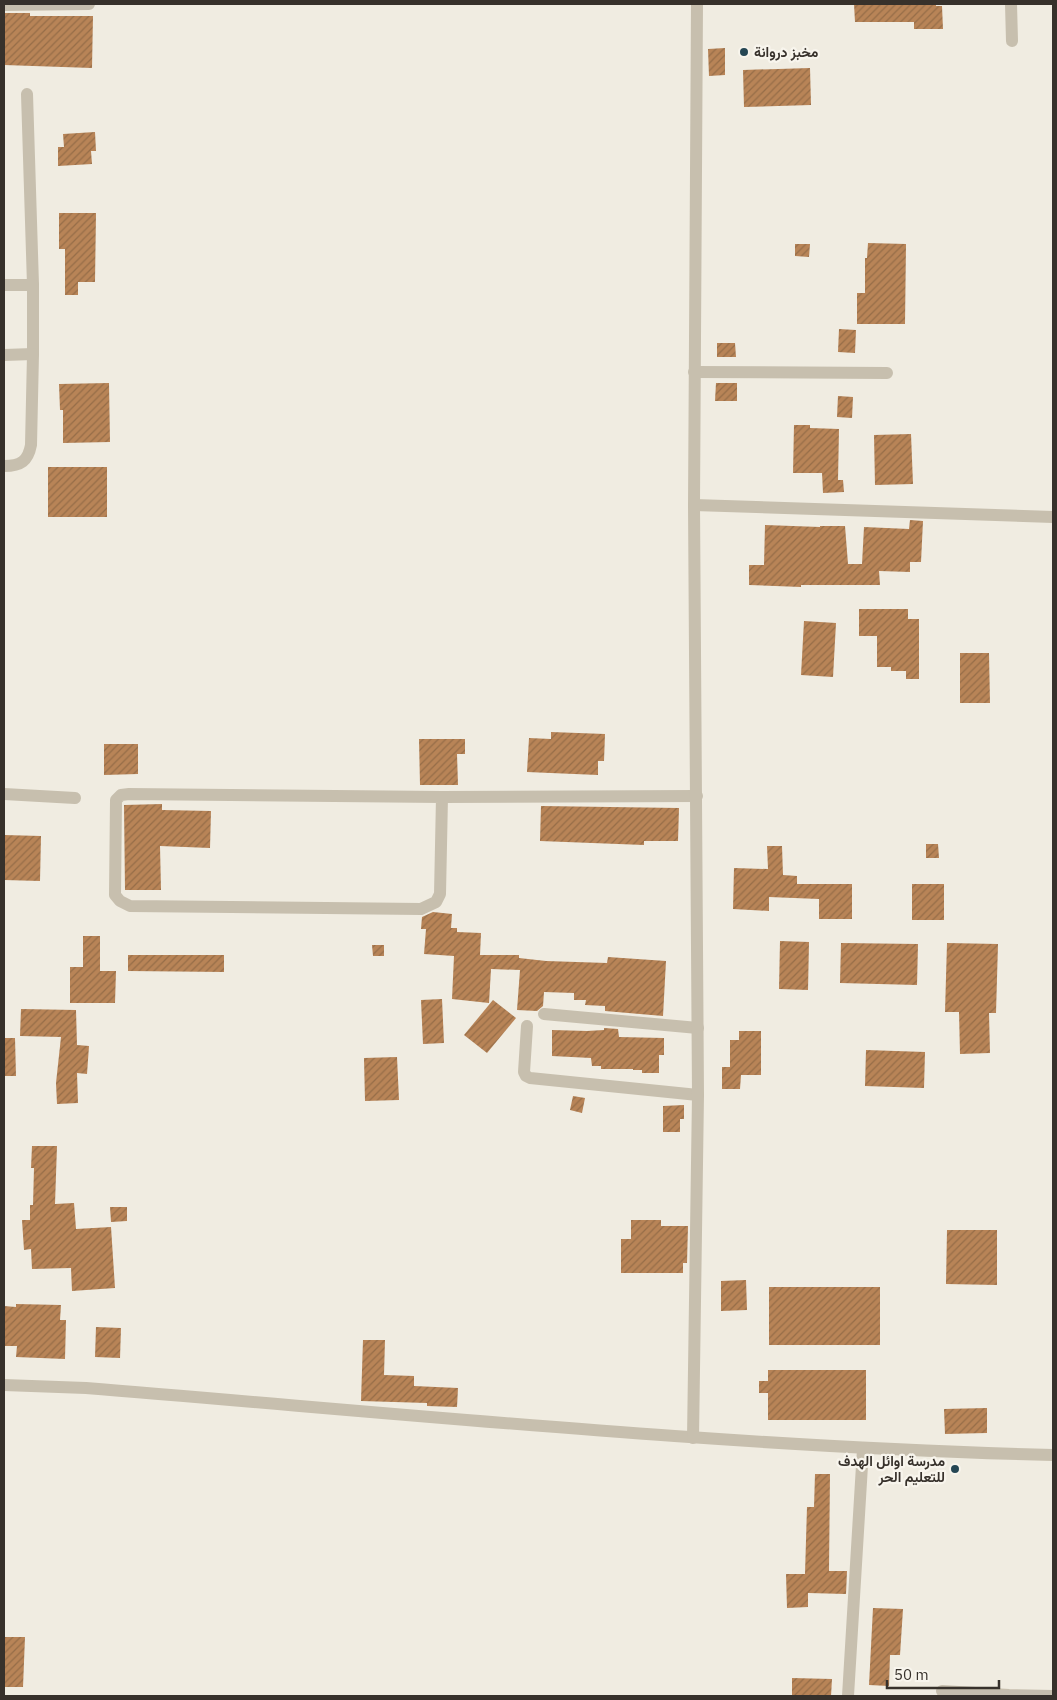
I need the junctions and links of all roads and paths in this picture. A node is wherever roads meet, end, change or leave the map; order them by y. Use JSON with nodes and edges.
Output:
{"nodes":[{"id":1,"x":89,"y":4,"type":"edge"},
{"id":2,"x":697,"y":4,"type":"edge"},
{"id":3,"x":1011,"y":4,"type":"edge"},
{"id":4,"x":4,"y":5,"type":"edge"},
{"id":5,"x":1012,"y":41,"type":"dead end"},
{"id":6,"x":27,"y":94,"type":"dead end"},
{"id":7,"x":4,"y":285,"type":"edge"},
{"id":8,"x":33,"y":285,"type":"junction"},
{"id":9,"x":4,"y":354,"type":"edge"},
{"id":10,"x":33,"y":354,"type":"junction"},
{"id":11,"x":694,"y":372,"type":"junction"},
{"id":12,"x":887,"y":373,"type":"dead end"},
{"id":13,"x":4,"y":466,"type":"edge"},
{"id":14,"x":694,"y":505,"type":"junction"},
{"id":15,"x":1053,"y":517,"type":"edge"},
{"id":16,"x":4,"y":794,"type":"edge"},
{"id":17,"x":697,"y":796,"type":"junction"},
{"id":18,"x":442,"y":797,"type":"junction"},
{"id":19,"x":75,"y":798,"type":"dead end"},
{"id":20,"x":544,"y":1014,"type":"dead end"},
{"id":21,"x":527,"y":1026,"type":"dead end"},
{"id":22,"x":698,"y":1028,"type":"junction"},
{"id":23,"x":698,"y":1095,"type":"junction"},
{"id":24,"x":4,"y":1385,"type":"edge"},
{"id":25,"x":694,"y":1438,"type":"junction"},
{"id":26,"x":863,"y":1449,"type":"junction"},
{"id":27,"x":1053,"y":1455,"type":"edge"},
{"id":28,"x":942,"y":1691,"type":"dead end"},
{"id":29,"x":848,"y":1696,"type":"edge"},
{"id":30,"x":1053,"y":1696,"type":"edge"}],
"edges":[{"from":1,"to":4,"type":"street"},
{"from":2,"to":11,"type":"street"},
{"from":3,"to":5,"type":"street"},
{"from":6,"to":8,"type":"street"},
{"from":7,"to":8,"type":"street"},
{"from":8,"to":10,"type":"street"},
{"from":9,"to":10,"type":"street"},
{"from":10,"to":13,"type":"street"},
{"from":11,"to":12,"type":"street"},
{"from":11,"to":14,"type":"street"},
{"from":14,"to":15,"type":"street"},
{"from":14,"to":17,"type":"street"},
{"from":16,"to":19,"type":"street"},
{"from":17,"to":18,"type":"street"},
{"from":17,"to":22,"type":"street"},
{"from":18,"to":18,"type":"street"},
{"from":20,"to":22,"type":"street"},
{"from":21,"to":23,"type":"street"},
{"from":22,"to":23,"type":"street"},
{"from":23,"to":25,"type":"street"},
{"from":24,"to":25,"type":"street"},
{"from":25,"to":26,"type":"street"},
{"from":26,"to":27,"type":"street"},
{"from":26,"to":29,"type":"street"},
{"from":28,"to":30,"type":"street"}]}
